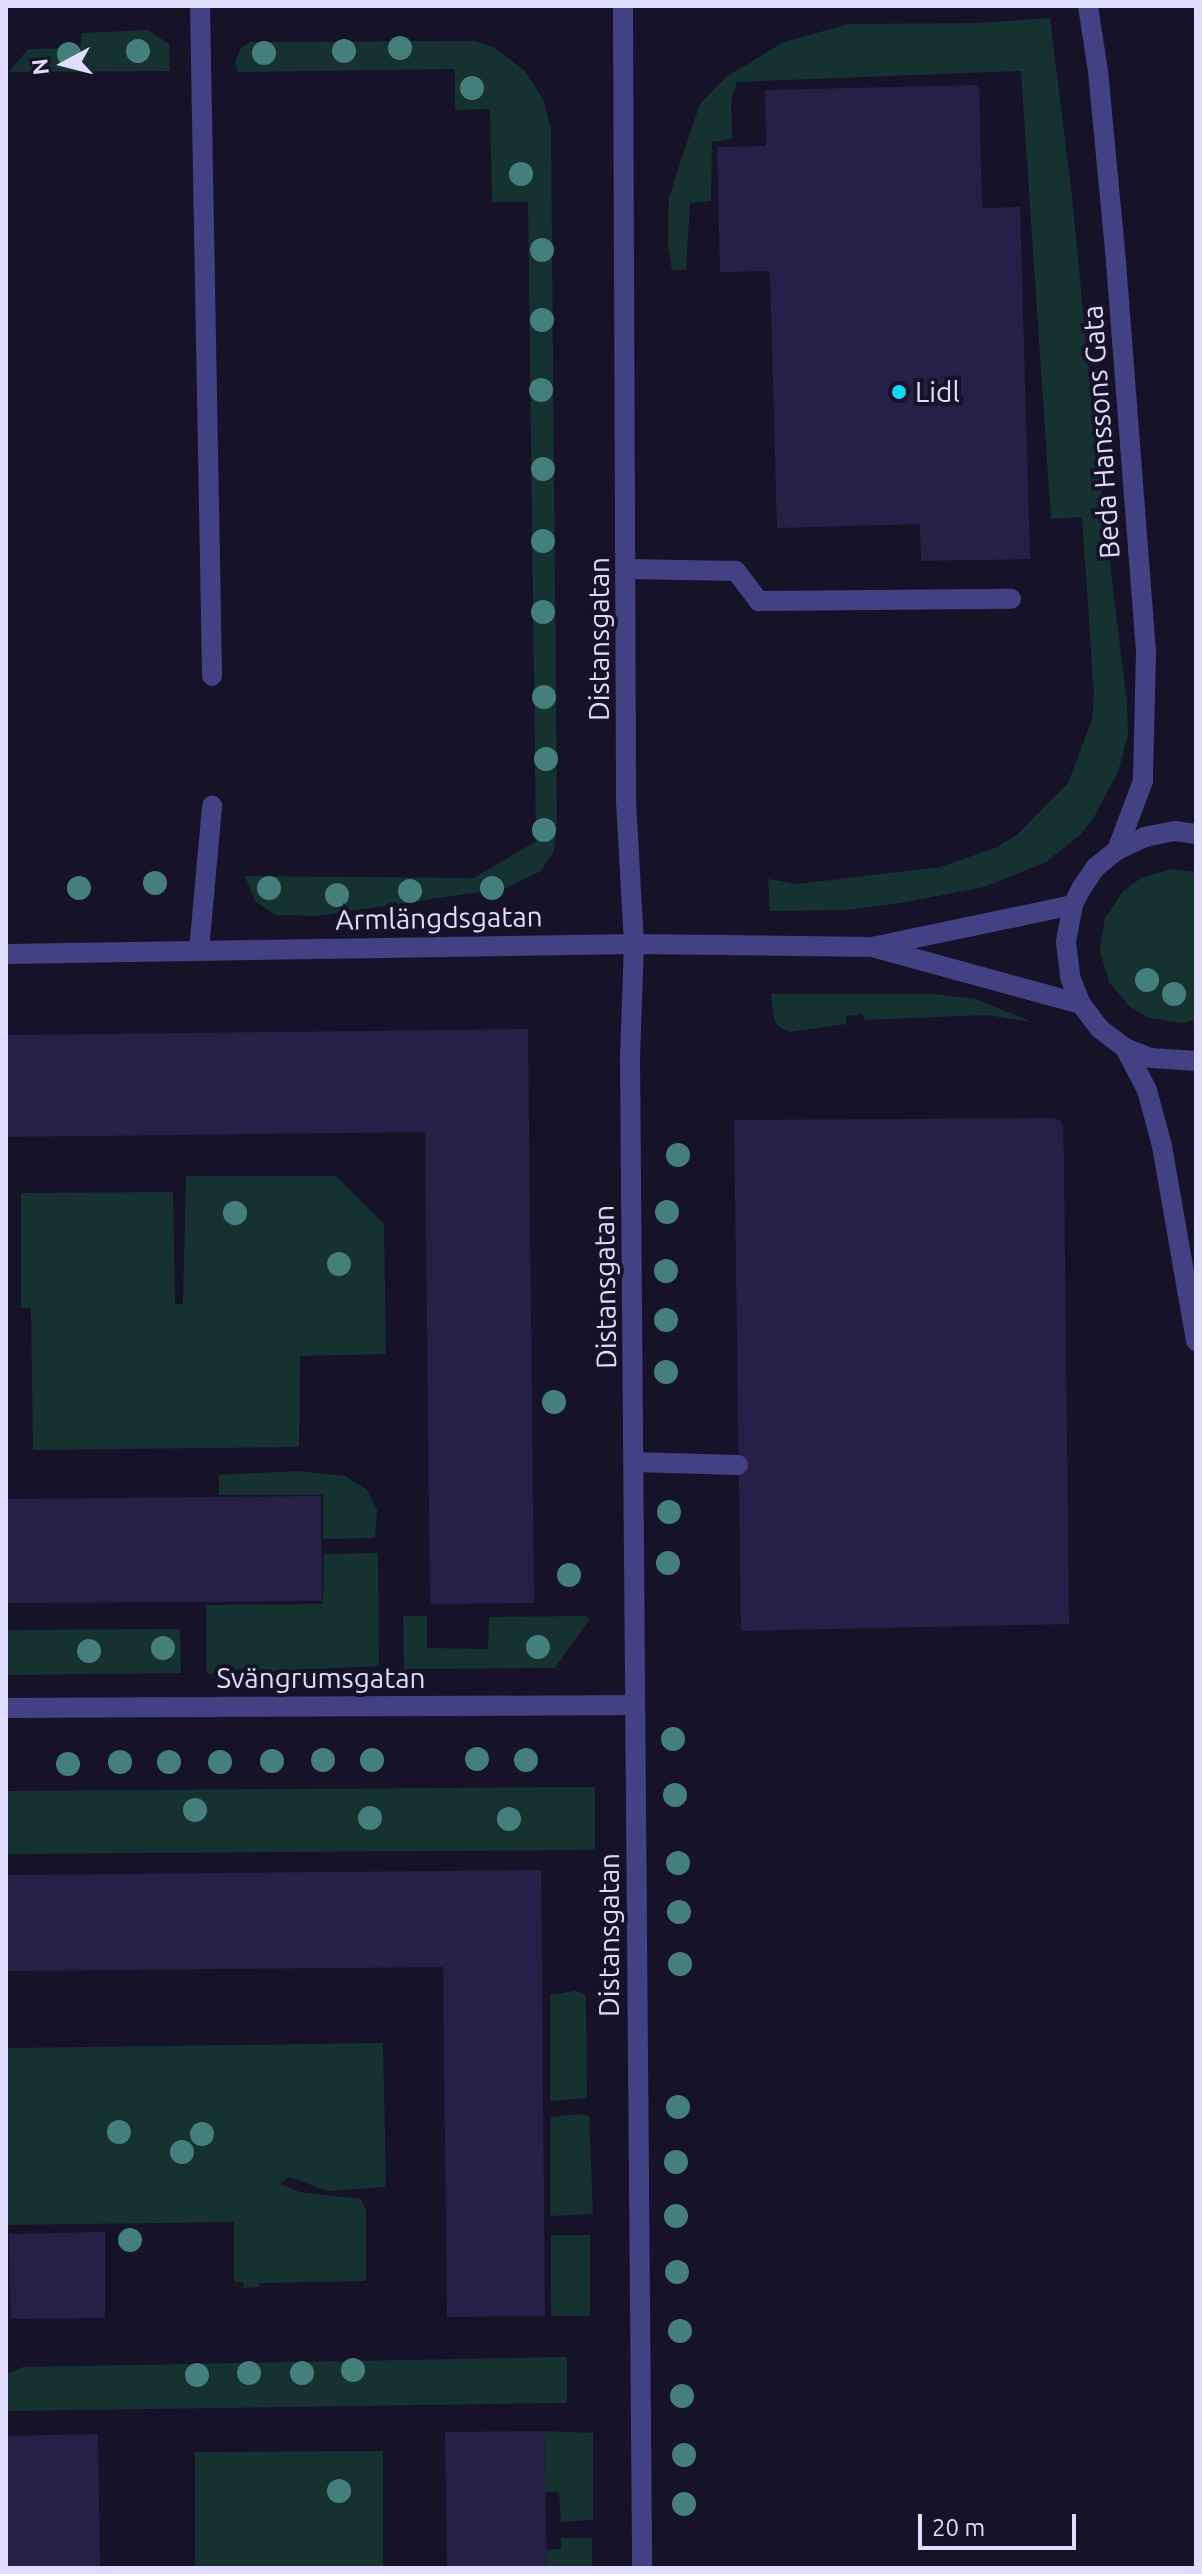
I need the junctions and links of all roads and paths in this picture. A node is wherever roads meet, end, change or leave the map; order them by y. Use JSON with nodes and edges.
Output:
{"nodes":[{"id":1,"x":200,"y":6,"type":"edge"},
{"id":2,"x":623,"y":6,"type":"edge"},
{"id":3,"x":1088,"y":6,"type":"edge"},
{"id":4,"x":628,"y":569,"type":"junction"},
{"id":5,"x":1011,"y":599,"type":"dead end"},
{"id":6,"x":212,"y":676,"type":"dead end"},
{"id":7,"x":212,"y":806,"type":"dead end"},
{"id":8,"x":1196,"y":834,"type":"edge"},
{"id":9,"x":1117,"y":850,"type":"junction"},
{"id":10,"x":1073,"y":905,"type":"junction"},
{"id":11,"x":634,"y":944,"type":"junction"},
{"id":12,"x":872,"y":947,"type":"junction"},
{"id":13,"x":199,"y":950,"type":"junction"},
{"id":14,"x":6,"y":954,"type":"edge"},
{"id":15,"x":1081,"y":1004,"type":"junction"},
{"id":16,"x":1125,"y":1048,"type":"junction"},
{"id":17,"x":1196,"y":1061,"type":"edge"},
{"id":18,"x":1196,"y":1341,"type":"edge"},
{"id":19,"x":634,"y":1462,"type":"junction"},
{"id":20,"x":738,"y":1465,"type":"dead end"},
{"id":21,"x":635,"y":1705,"type":"junction"},
{"id":22,"x":6,"y":1708,"type":"edge"},
{"id":23,"x":642,"y":2568,"type":"edge"}],
"edges":[{"from":1,"to":6,"type":"street"},
{"from":2,"to":4,"type":"street","name":"Distansgatan"},
{"from":3,"to":9,"type":"street","name":"Beda Hanssons Gata"},
{"from":4,"to":5,"type":"street"},
{"from":4,"to":11,"type":"street","name":"Distansgatan"},
{"from":7,"to":13,"type":"street"},
{"from":8,"to":9,"type":"street","name":"Beda Hanssons Gata"},
{"from":9,"to":10,"type":"street","name":"Beda Hanssons Gata"},
{"from":10,"to":12,"type":"street","name":"Armlängdsgatan"},
{"from":10,"to":15,"type":"street","name":"Beda Hanssons Gata"},
{"from":11,"to":12,"type":"street","name":"Armlängdsgatan"},
{"from":11,"to":13,"type":"street","name":"Armlängdsgatan"},
{"from":11,"to":19,"type":"street","name":"Distansgatan"},
{"from":12,"to":15,"type":"street","name":"Armlängdsgatan"},
{"from":13,"to":14,"type":"street","name":"Armlängdsgatan"},
{"from":15,"to":16,"type":"street","name":"Beda Hanssons Gata"},
{"from":16,"to":17,"type":"street","name":"Beda Hanssons Gata"},
{"from":16,"to":18,"type":"street","name":"Beda Hanssons Gata"},
{"from":19,"to":20,"type":"street"},
{"from":19,"to":21,"type":"street","name":"Distansgatan"},
{"from":21,"to":22,"type":"street","name":"Svängrumsgatan"},
{"from":21,"to":23,"type":"street","name":"Distansgatan"}]}
